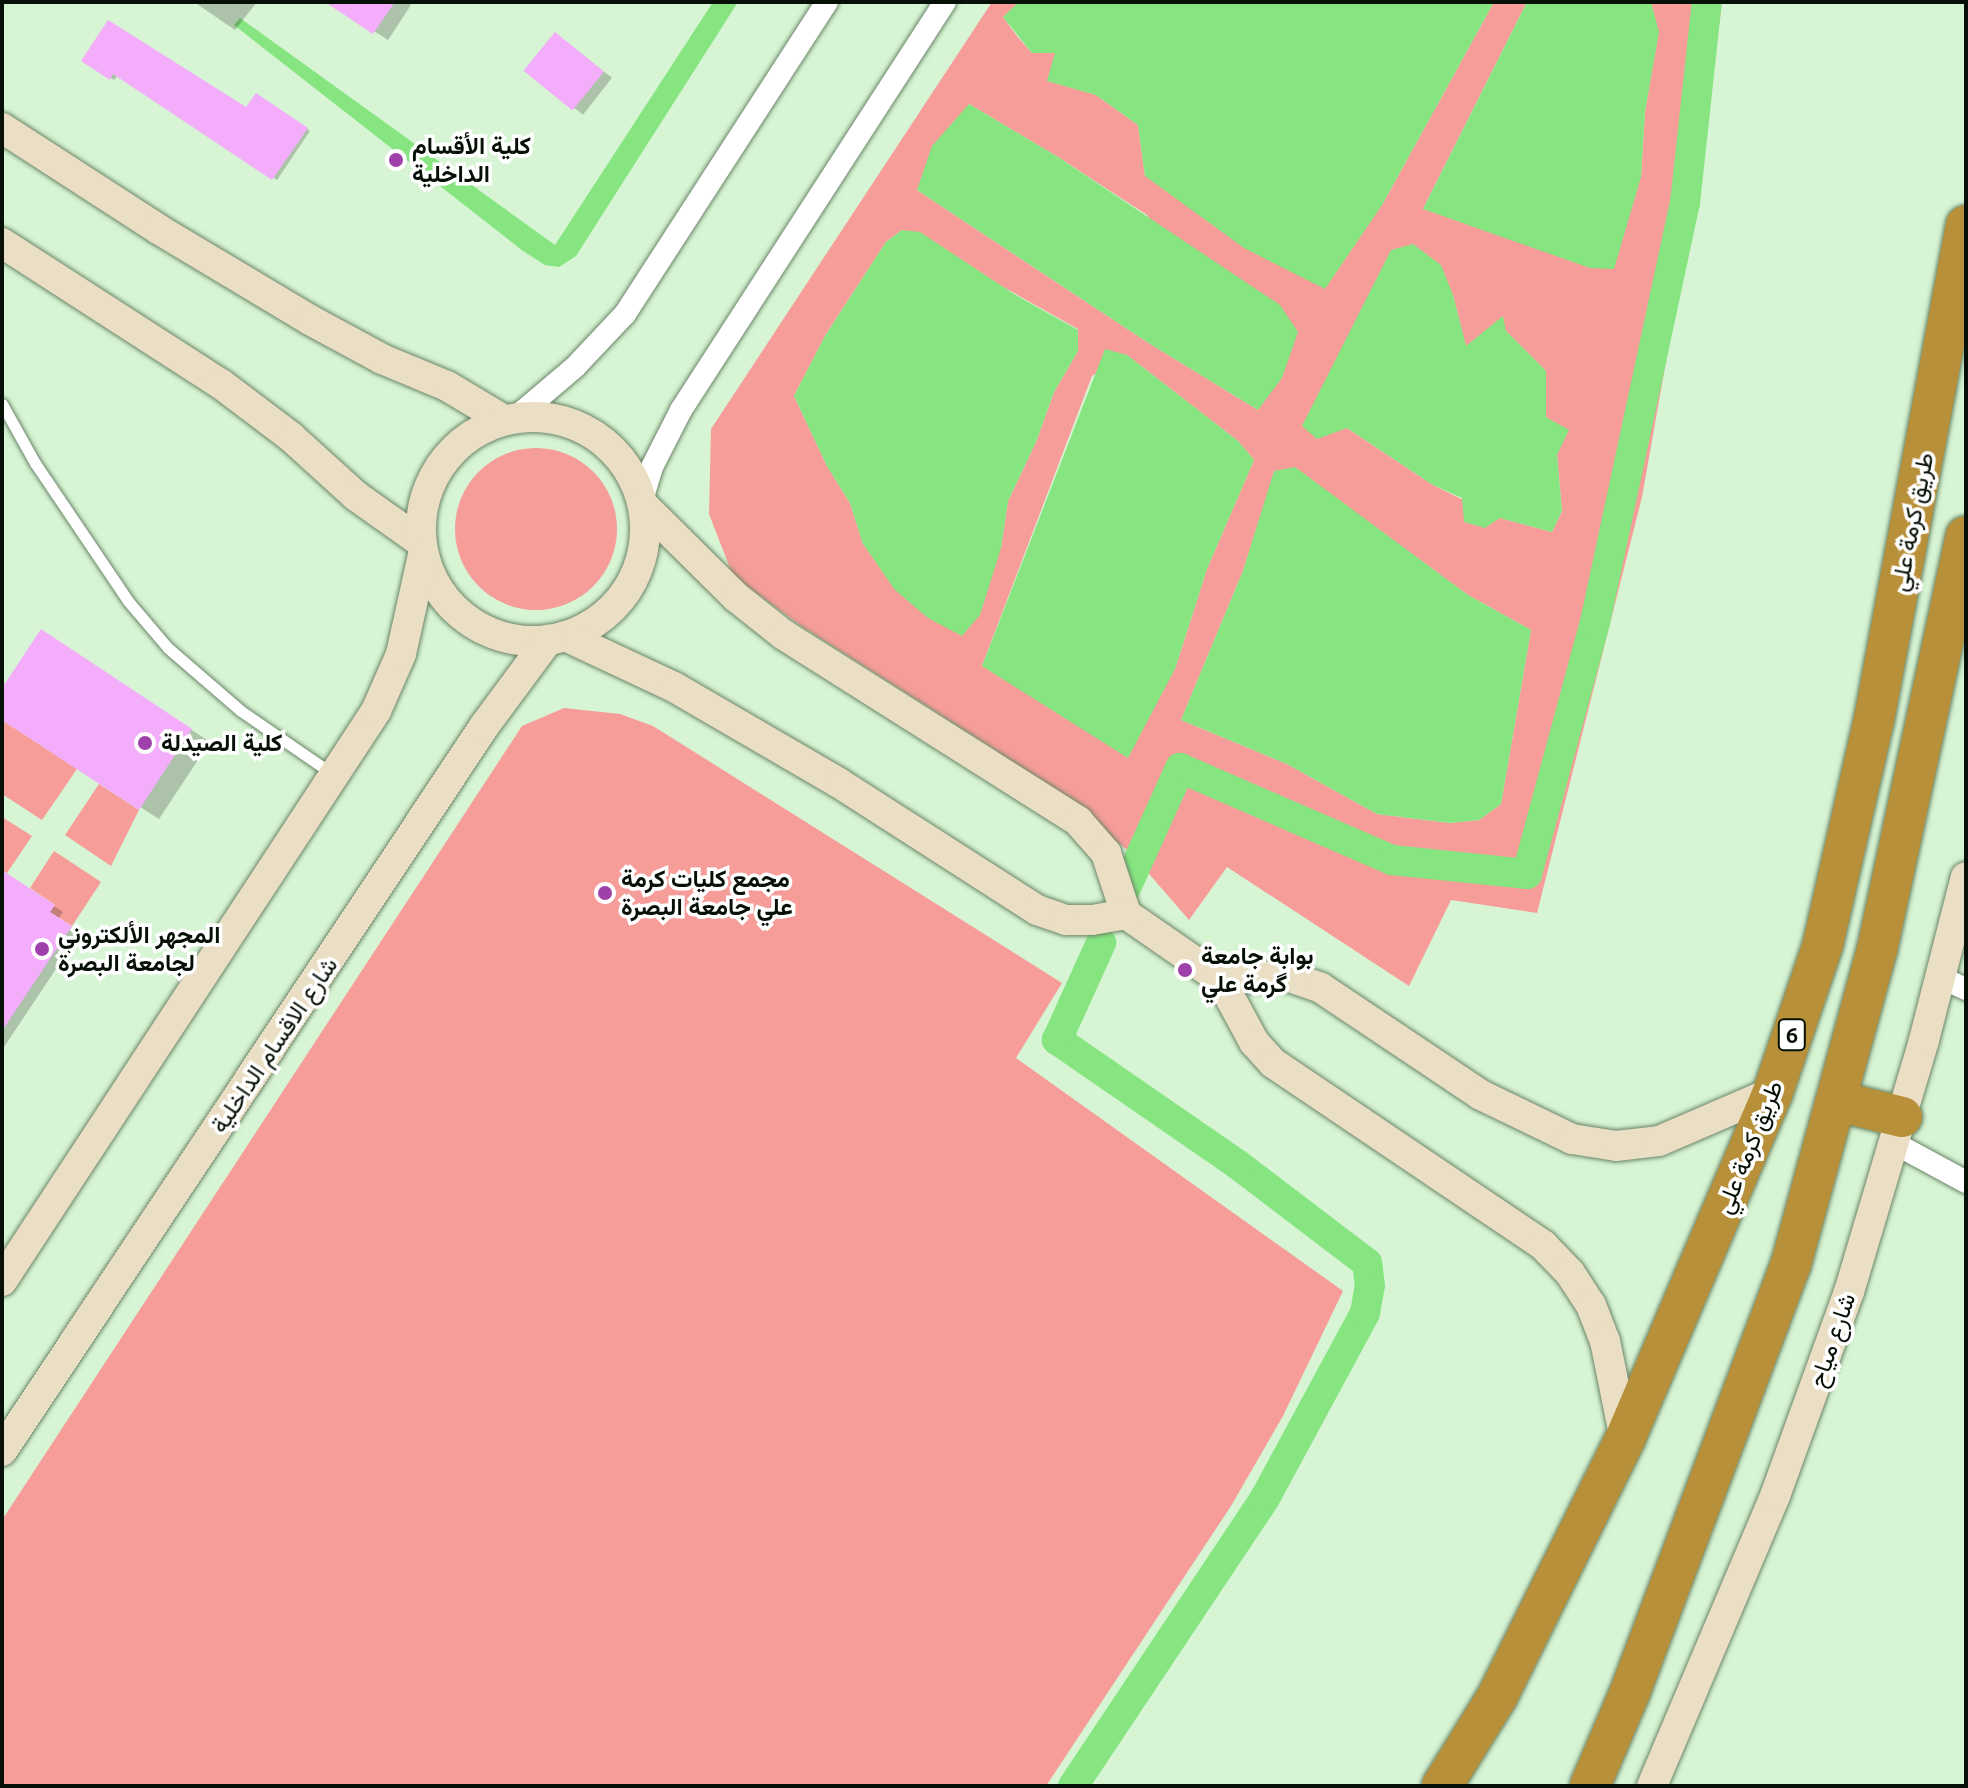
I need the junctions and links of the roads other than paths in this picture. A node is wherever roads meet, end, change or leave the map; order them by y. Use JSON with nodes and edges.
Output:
{"nodes":[{"id":1,"x":827,"y":2,"type":"edge"},
{"id":2,"x":945,"y":2,"type":"edge"},
{"id":3,"x":2,"y":128,"type":"edge"},
{"id":4,"x":1966,"y":225,"type":"edge"},
{"id":5,"x":2,"y":243,"type":"edge"},
{"id":6,"x":2,"y":404,"type":"edge"},
{"id":7,"x":509,"y":419,"type":"junction"},
{"id":8,"x":642,"y":502,"type":"junction"},
{"id":9,"x":1966,"y":536,"type":"edge"},
{"id":10,"x":422,"y":548,"type":"junction"},
{"id":11,"x":557,"y":638,"type":"junction"},
{"id":12,"x":334,"y":775,"type":"junction"},
{"id":13,"x":1965,"y":887,"type":"edge"},
{"id":14,"x":1126,"y":914,"type":"junction"},
{"id":15,"x":1220,"y":979,"type":"junction"},
{"id":16,"x":1953,"y":983,"type":"edge"},
{"id":17,"x":1773,"y":1092,"type":"junction"},
{"id":18,"x":1837,"y":1101,"type":"junction"},
{"id":19,"x":1898,"y":1130,"type":"junction"},
{"id":20,"x":1966,"y":1182,"type":"edge"},
{"id":21,"x":2,"y":1281,"type":"edge"},
{"id":22,"x":1625,"y":1439,"type":"junction"},
{"id":23,"x":2,"y":1451,"type":"edge"},
{"id":24,"x":1659,"y":1784,"type":"edge"},
{"id":25,"x":1442,"y":1786,"type":"edge"},
{"id":26,"x":1590,"y":1786,"type":"edge"}],
"edges":[{"from":1,"to":7,"type":"street"},
{"from":2,"to":8,"type":"street"},
{"from":3,"to":7,"type":"street"},
{"from":4,"to":17,"type":"highway","name":"طريق كرمة علي","number":"6"},
{"from":5,"to":10,"type":"street"},
{"from":6,"to":12,"type":"lane"},
{"from":7,"to":8,"type":"street"},
{"from":7,"to":10,"type":"street"},
{"from":8,"to":11,"type":"street"},
{"from":8,"to":14,"type":"street"},
{"from":9,"to":18,"type":"highway"},
{"from":10,"to":11,"type":"street"},
{"from":10,"to":12,"type":"street"},
{"from":11,"to":14,"type":"street"},
{"from":11,"to":23,"type":"street","name":"شارع الاقسام الداخلية"},
{"from":12,"to":21,"type":"street"},
{"from":13,"to":16,"type":"street","name":"شارع مياح"},
{"from":14,"to":15,"type":"street"},
{"from":15,"to":17,"type":"street"},
{"from":15,"to":22,"type":"street"},
{"from":16,"to":19,"type":"street","name":"شارع مياح"},
{"from":17,"to":22,"type":"highway","name":"طريق كرمة علي","number":"6"},
{"from":18,"to":19,"type":"highway"},
{"from":18,"to":26,"type":"highway"},
{"from":19,"to":20,"type":"street"},
{"from":19,"to":24,"type":"street","name":"شارع مياح"},
{"from":22,"to":25,"type":"highway","name":"طريق كرمة علي","number":"6"}]}
